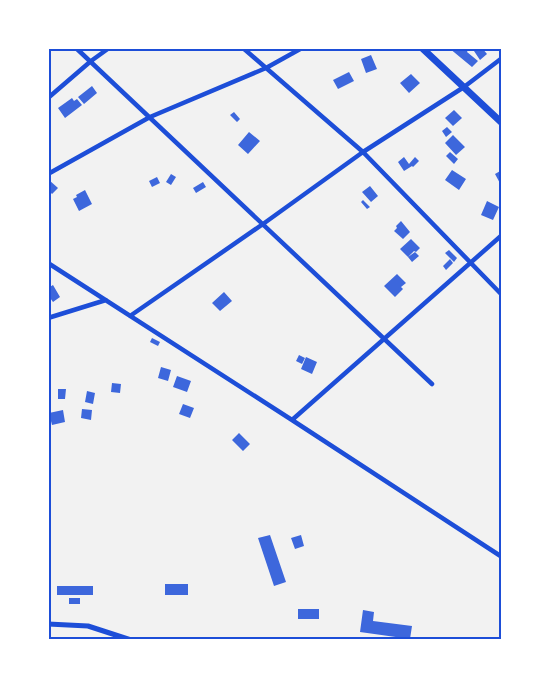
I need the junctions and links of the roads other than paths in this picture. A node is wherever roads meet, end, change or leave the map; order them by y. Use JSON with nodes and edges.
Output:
{"nodes":[{"id":1,"x":76,"y":48,"type":"edge"},
{"id":2,"x":109,"y":48,"type":"edge"},
{"id":3,"x":243,"y":48,"type":"edge"},
{"id":4,"x":302,"y":48,"type":"edge"},
{"id":5,"x":422,"y":48,"type":"edge"},
{"id":6,"x":502,"y":58,"type":"edge"},
{"id":7,"x":91,"y":61,"type":"junction"},
{"id":8,"x":266,"y":68,"type":"junction"},
{"id":9,"x":464,"y":87,"type":"junction"},
{"id":10,"x":48,"y":98,"type":"edge"},
{"id":11,"x":150,"y":117,"type":"junction"},
{"id":12,"x":502,"y":123,"type":"edge"},
{"id":13,"x":363,"y":152,"type":"junction"},
{"id":14,"x":48,"y":174,"type":"edge"},
{"id":15,"x":263,"y":224,"type":"junction"},
{"id":16,"x":502,"y":235,"type":"edge"},
{"id":17,"x":470,"y":262,"type":"junction"},
{"id":18,"x":48,"y":263,"type":"edge"},
{"id":19,"x":502,"y":295,"type":"edge"},
{"id":20,"x":106,"y":300,"type":"junction"},
{"id":21,"x":130,"y":315,"type":"junction"},
{"id":22,"x":48,"y":318,"type":"edge"},
{"id":23,"x":384,"y":339,"type":"junction"},
{"id":24,"x":432,"y":384,"type":"dead end"},
{"id":25,"x":292,"y":420,"type":"junction"},
{"id":26,"x":502,"y":557,"type":"edge"},
{"id":27,"x":48,"y":624,"type":"edge"},
{"id":28,"x":131,"y":640,"type":"edge"}],
"edges":[{"from":1,"to":7,"type":"street"},
{"from":2,"to":7,"type":"street"},
{"from":3,"to":8,"type":"street"},
{"from":4,"to":8,"type":"street"},
{"from":5,"to":9,"type":"highway"},
{"from":6,"to":9,"type":"street"},
{"from":7,"to":10,"type":"street"},
{"from":7,"to":11,"type":"street"},
{"from":8,"to":11,"type":"street"},
{"from":8,"to":13,"type":"street"},
{"from":9,"to":12,"type":"highway"},
{"from":9,"to":13,"type":"street"},
{"from":11,"to":14,"type":"street"},
{"from":11,"to":15,"type":"street"},
{"from":13,"to":15,"type":"street"},
{"from":13,"to":17,"type":"street"},
{"from":15,"to":21,"type":"street"},
{"from":15,"to":23,"type":"street"},
{"from":16,"to":17,"type":"street"},
{"from":17,"to":19,"type":"street"},
{"from":17,"to":23,"type":"street"},
{"from":18,"to":20,"type":"street"},
{"from":20,"to":21,"type":"street"},
{"from":20,"to":22,"type":"street"},
{"from":21,"to":25,"type":"street"},
{"from":23,"to":24,"type":"street"},
{"from":23,"to":25,"type":"street"},
{"from":25,"to":26,"type":"street"},
{"from":27,"to":28,"type":"street"}]}
